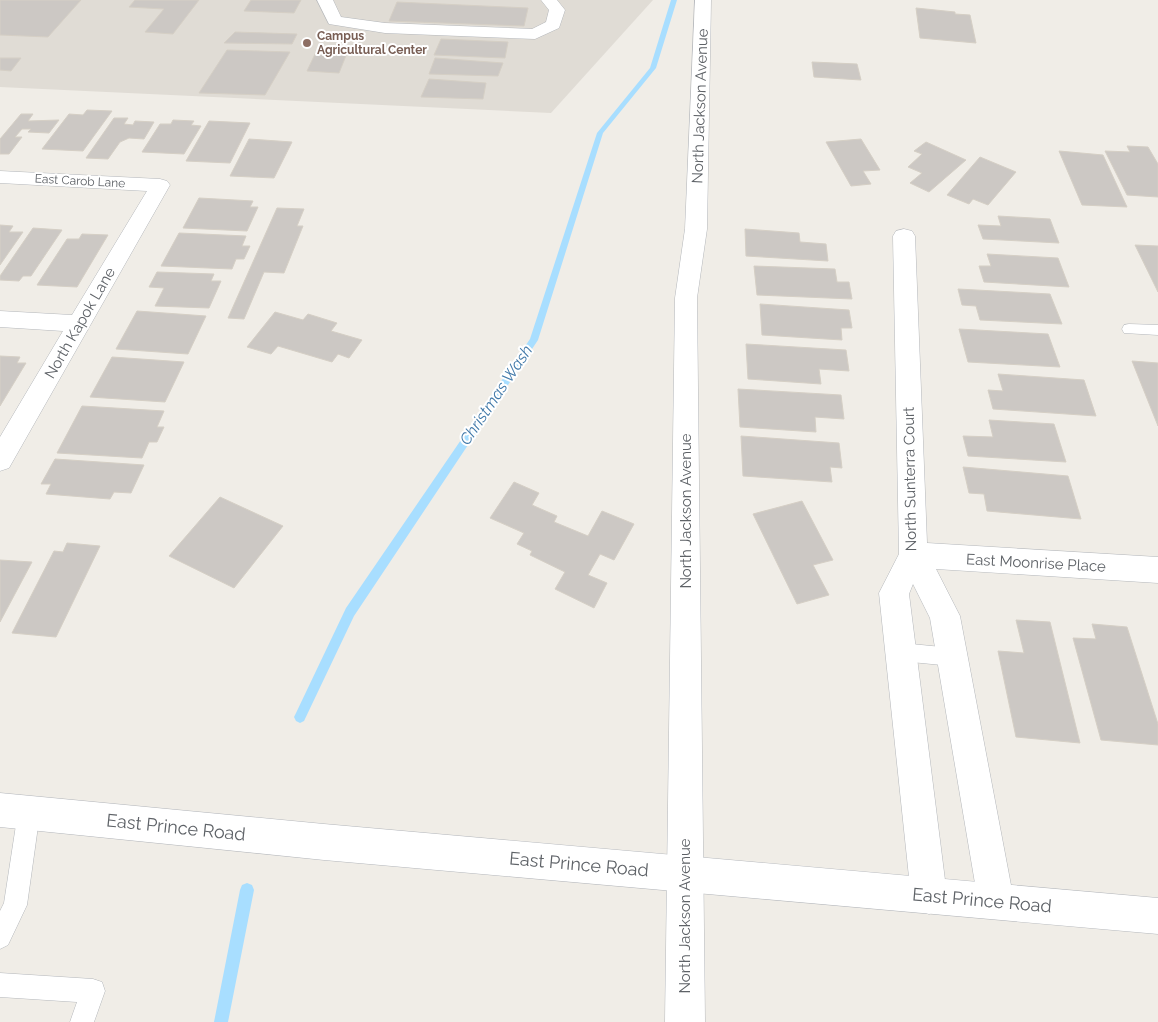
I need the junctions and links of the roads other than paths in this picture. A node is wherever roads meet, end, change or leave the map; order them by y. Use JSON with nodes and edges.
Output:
{"nodes":[{"id":1,"x":324,"y":0,"type":"edge"},
{"id":2,"x":549,"y":0,"type":"edge"},
{"id":3,"x":703,"y":0,"type":"edge"},
{"id":4,"x":0,"y":177,"type":"edge"},
{"id":5,"x":160,"y":185,"type":"joint"},
{"id":6,"x":904,"y":236,"type":"dead end"},
{"id":7,"x":0,"y":319,"type":"edge"},
{"id":8,"x":80,"y":324,"type":"junction"},
{"id":9,"x":1129,"y":329,"type":"dead end"},
{"id":10,"x":1158,"y":330,"type":"edge"},
{"id":11,"x":0,"y":460,"type":"edge"},
{"id":12,"x":913,"y":555,"type":"junction"},
{"id":13,"x":1158,"y":570,"type":"edge"},
{"id":14,"x":901,"y":652,"type":"junction"},
{"id":15,"x":952,"y":658,"type":"junction"},
{"id":16,"x":14,"y":811,"type":"edge"},
{"id":17,"x":686,"y":874,"type":"junction"},
{"id":18,"x":929,"y":896,"type":"junction"},
{"id":19,"x":996,"y":901,"type":"junction"},
{"id":20,"x":1158,"y":916,"type":"edge"},
{"id":21,"x":0,"y":937,"type":"edge"},
{"id":22,"x":0,"y":985,"type":"edge"},
{"id":23,"x":82,"y":1022,"type":"edge"},
{"id":24,"x":684,"y":1022,"type":"edge"}],
"edges":[{"from":1,"to":2,"type":"street"},
{"from":3,"to":17,"type":"street","name":"North Jackson Avenue"},
{"from":4,"to":5,"type":"street","name":"East Carob Lane"},
{"from":5,"to":8,"type":"street","name":"North Kapok Lane"},
{"from":6,"to":12,"type":"street","name":"North Sunterra Court"},
{"from":7,"to":8,"type":"street"},
{"from":8,"to":11,"type":"street","name":"North Kapok Lane"},
{"from":9,"to":10,"type":"lane"},
{"from":12,"to":13,"type":"street","name":"East Moonrise Place"},
{"from":12,"to":14,"type":"street","name":"North Sunterra Court"},
{"from":12,"to":15,"type":"street"},
{"from":14,"to":15,"type":"lane"},
{"from":14,"to":18,"type":"street","name":"North Sunterra Court"},
{"from":15,"to":19,"type":"street"},
{"from":16,"to":17,"type":"street","name":"East Prince Road"},
{"from":16,"to":21,"type":"lane"},
{"from":17,"to":18,"type":"street","name":"East Prince Road"},
{"from":17,"to":24,"type":"street","name":"North Jackson Avenue"},
{"from":18,"to":19,"type":"street","name":"East Prince Road"},
{"from":19,"to":20,"type":"street","name":"East Prince Road"},
{"from":22,"to":23,"type":"lane"}]}
